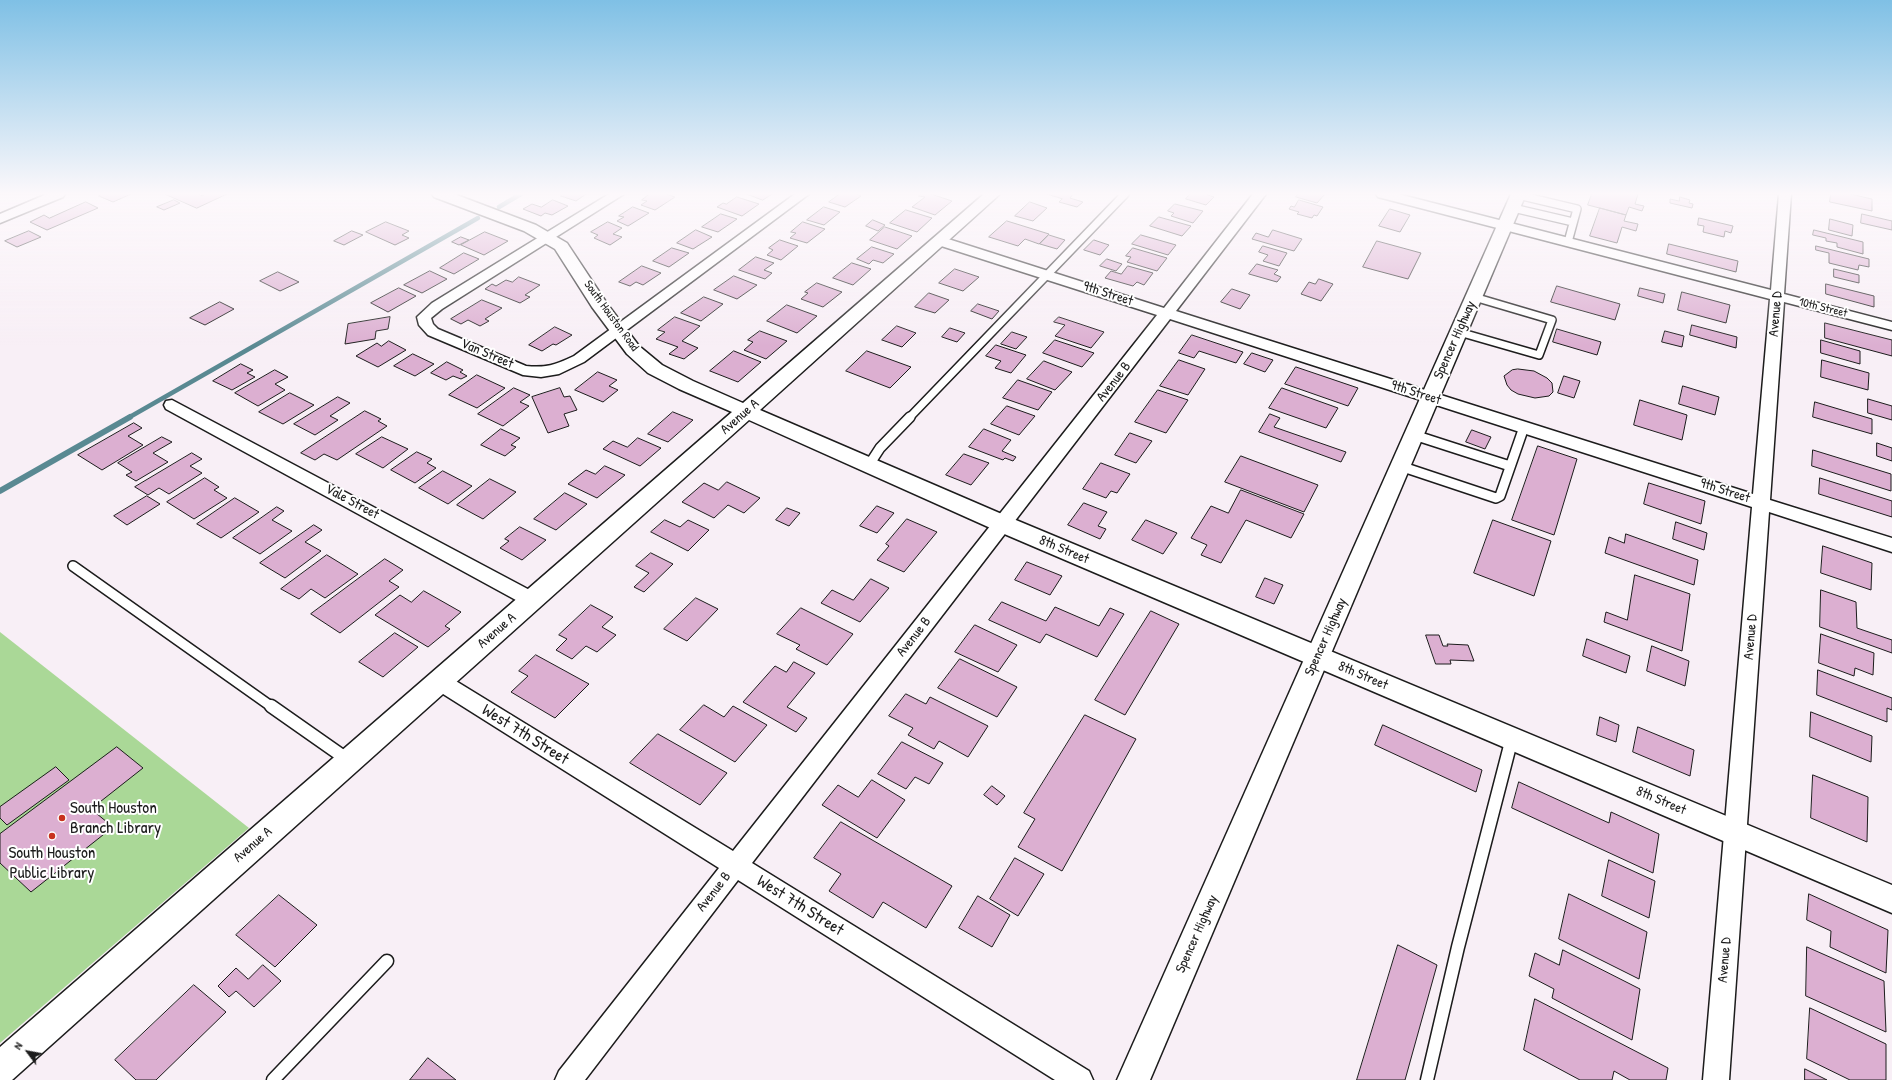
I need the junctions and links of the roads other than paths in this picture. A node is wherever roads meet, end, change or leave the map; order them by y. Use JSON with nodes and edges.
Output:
{"nodes":[{"id":1,"x":536,"y":244,"type":"edge"},
{"id":2,"x":558,"y":244,"type":"edge"},
{"id":3,"x":734,"y":244,"type":"edge"},
{"id":4,"x":936,"y":244,"type":"edge"},
{"id":5,"x":951,"y":244,"type":"edge"},
{"id":6,"x":1076,"y":244,"type":"edge"},
{"id":7,"x":1221,"y":244,"type":"edge"},
{"id":8,"x":1497,"y":244,"type":"edge"},
{"id":9,"x":1577,"y":244,"type":"edge"},
{"id":10,"x":1782,"y":244,"type":"edge"},
{"id":11,"x":1047,"y":275,"type":"junction"},
{"id":12,"x":1474,"y":297,"type":"junction"},
{"id":13,"x":1778,"y":297,"type":"junction"},
{"id":14,"x":1167,"y":313,"type":"junction"},
{"id":15,"x":1892,"y":326,"type":"edge"},
{"id":16,"x":618,"y":330,"type":"junction"},
{"id":17,"x":1459,"y":332,"type":"junction"},
{"id":18,"x":1430,"y":397,"type":"junction"},
{"id":19,"x":172,"y":405,"type":"dead end"},
{"id":20,"x":747,"y":411,"type":"junction"},
{"id":21,"x":1524,"y":427,"type":"junction"},
{"id":22,"x":1414,"y":435,"type":"junction"},
{"id":23,"x":869,"y":465,"type":"junction"},
{"id":24,"x":1400,"y":466,"type":"junction"},
{"id":25,"x":1510,"y":466,"type":"junction"},
{"id":26,"x":1761,"y":503,"type":"junction"},
{"id":27,"x":1003,"y":524,"type":"junction"},
{"id":28,"x":1892,"y":545,"type":"edge"},
{"id":29,"x":73,"y":566,"type":"dead end"},
{"id":30,"x":532,"y":600,"type":"junction"},
{"id":31,"x":1317,"y":656,"type":"junction"},
{"id":32,"x":440,"y":682,"type":"junction"},
{"id":33,"x":1512,"y":738,"type":"junction"},
{"id":34,"x":349,"y":761,"type":"junction"},
{"id":35,"x":1735,"y":832,"type":"junction"},
{"id":36,"x":735,"y":866,"type":"junction"},
{"id":37,"x":1892,"y":899,"type":"edge"},
{"id":38,"x":387,"y":961,"type":"dead end"},
{"id":39,"x":0,"y":1068,"type":"edge"},
{"id":40,"x":273,"y":1080,"type":"edge"},
{"id":41,"x":568,"y":1080,"type":"edge"},
{"id":42,"x":1080,"y":1080,"type":"edge"},
{"id":43,"x":1133,"y":1080,"type":"edge"},
{"id":44,"x":1427,"y":1080,"type":"edge"},
{"id":45,"x":1716,"y":1080,"type":"edge"}],
"edges":[{"from":1,"to":16,"type":"street","name":"Van Street"},
{"from":2,"to":16,"type":"street","name":"South Houston Road"},
{"from":3,"to":16,"type":"street","name":"Van Street"},
{"from":4,"to":20,"type":"street","name":"Avenue A"},
{"from":5,"to":11,"type":"street","name":"9th Street"},
{"from":6,"to":11,"type":"lane"},
{"from":7,"to":14,"type":"street","name":"Avenue B"},
{"from":8,"to":12,"type":"street","name":"Spencer Highway"},
{"from":9,"to":13,"type":"street","name":"10th Street"},
{"from":10,"to":13,"type":"street","name":"Avenue D"},
{"from":11,"to":14,"type":"street","name":"9th Street"},
{"from":11,"to":23,"type":"lane"},
{"from":12,"to":17,"type":"street","name":"Spencer Highway"},
{"from":12,"to":17,"type":"lane"},
{"from":13,"to":15,"type":"street","name":"10th Street"},
{"from":13,"to":26,"type":"street","name":"Avenue D"},
{"from":14,"to":18,"type":"street","name":"9th Street"},
{"from":14,"to":27,"type":"street","name":"Avenue B"},
{"from":16,"to":20,"type":"street","name":"South Houston Road"},
{"from":17,"to":18,"type":"street","name":"Spencer Highway"},
{"from":18,"to":21,"type":"street","name":"9th Street"},
{"from":18,"to":22,"type":"street","name":"Spencer Highway"},
{"from":19,"to":30,"type":"street","name":"Vale Street"},
{"from":20,"to":23,"type":"street","name":"8th Street"},
{"from":20,"to":30,"type":"street","name":"Avenue A"},
{"from":21,"to":25,"type":"lane"},
{"from":21,"to":26,"type":"street","name":"9th Street"},
{"from":22,"to":24,"type":"street","name":"Spencer Highway"},
{"from":22,"to":25,"type":"lane"},
{"from":23,"to":27,"type":"street","name":"8th Street"},
{"from":24,"to":25,"type":"lane"},
{"from":24,"to":31,"type":"street","name":"Spencer Highway"},
{"from":26,"to":28,"type":"street","name":"9th Street"},
{"from":26,"to":35,"type":"street","name":"Avenue D"},
{"from":27,"to":31,"type":"street","name":"8th Street"},
{"from":27,"to":36,"type":"street","name":"Avenue B"},
{"from":29,"to":34,"type":"lane"},
{"from":30,"to":32,"type":"street","name":"Avenue A"},
{"from":31,"to":33,"type":"street","name":"8th Street"},
{"from":31,"to":43,"type":"street","name":"Spencer Highway"},
{"from":32,"to":34,"type":"street","name":"Avenue A"},
{"from":32,"to":36,"type":"street","name":"West 7th Street"},
{"from":33,"to":35,"type":"street","name":"8th Street"},
{"from":33,"to":44,"type":"lane"},
{"from":34,"to":39,"type":"street","name":"Avenue A"},
{"from":35,"to":37,"type":"street","name":"8th Street"},
{"from":35,"to":45,"type":"street","name":"Avenue D"},
{"from":36,"to":41,"type":"street","name":"Avenue B"},
{"from":36,"to":42,"type":"street","name":"West 7th Street"},
{"from":38,"to":40,"type":"lane"}]}
